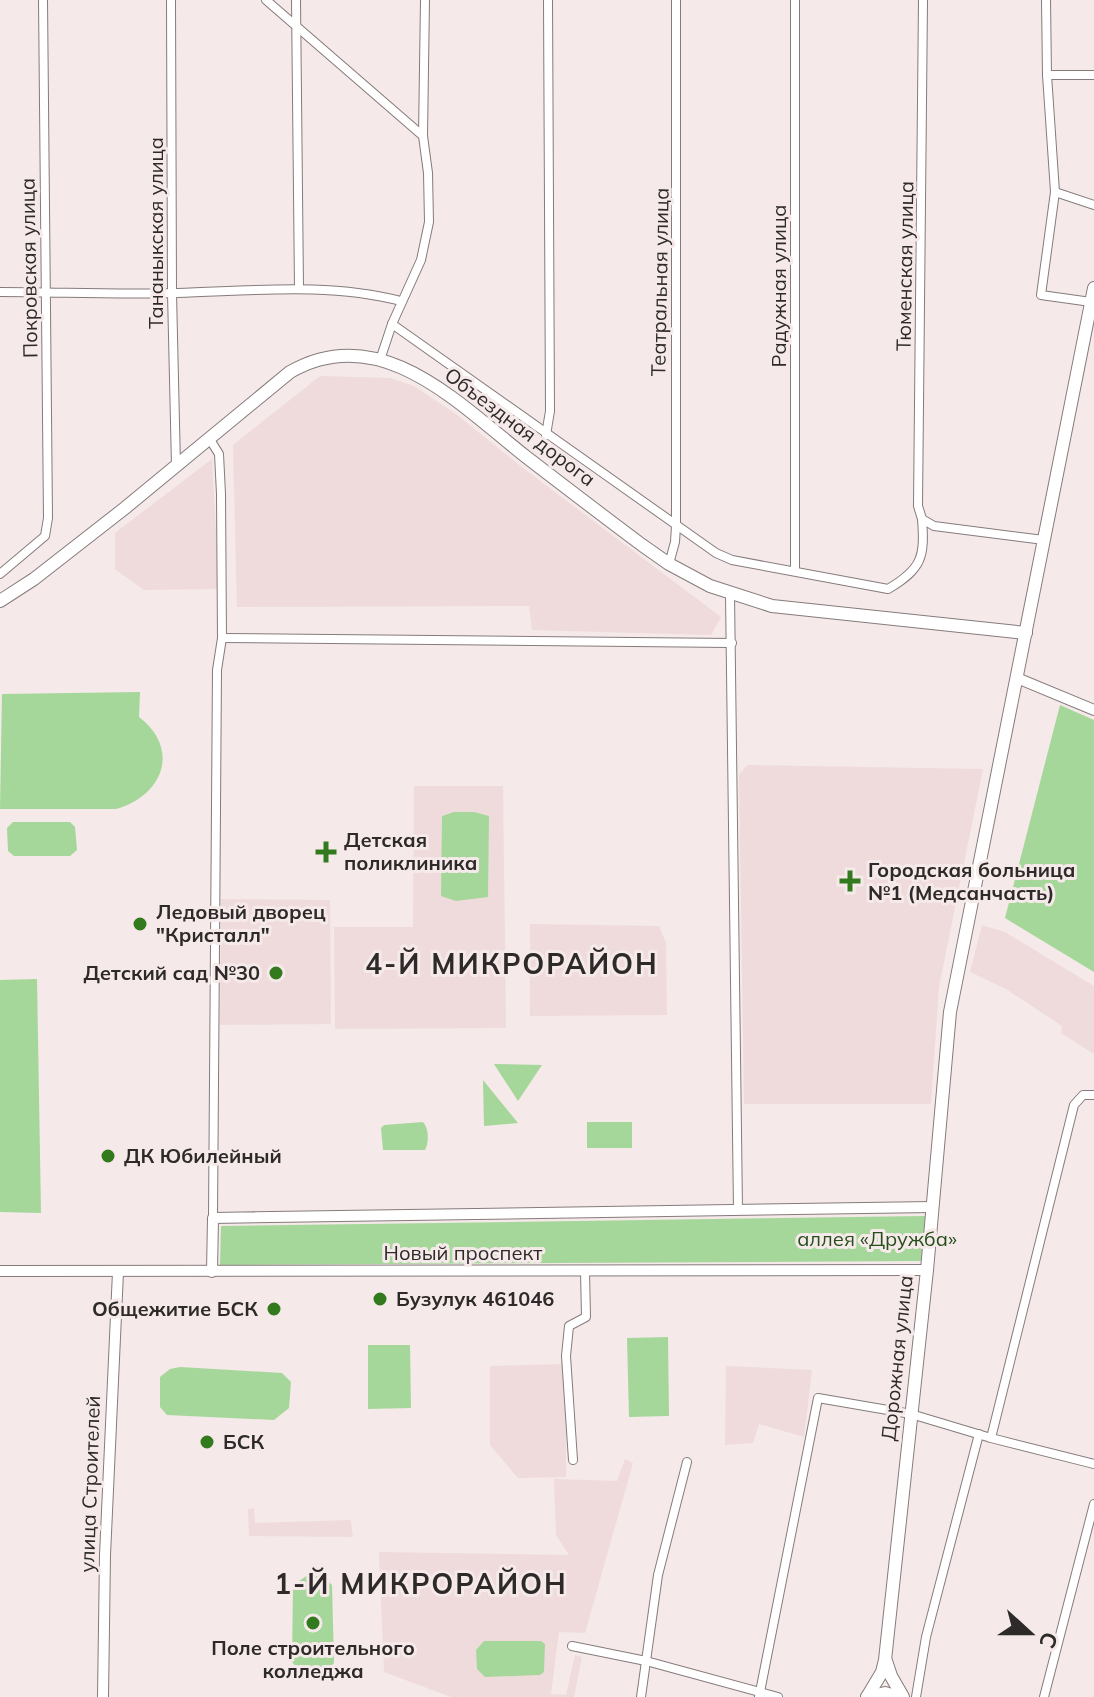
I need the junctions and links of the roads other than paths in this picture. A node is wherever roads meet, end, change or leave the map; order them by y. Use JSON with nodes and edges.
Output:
{"nodes":[{"id":1,"x":43,"y":0,"type":"edge"},
{"id":2,"x":171,"y":0,"type":"edge"},
{"id":3,"x":266,"y":0,"type":"edge"},
{"id":4,"x":296,"y":0,"type":"edge"},
{"id":5,"x":425,"y":0,"type":"edge"},
{"id":6,"x":548,"y":0,"type":"edge"},
{"id":7,"x":676,"y":0,"type":"edge"},
{"id":8,"x":795,"y":0,"type":"edge"},
{"id":9,"x":923,"y":0,"type":"edge"},
{"id":10,"x":1046,"y":0,"type":"edge"},
{"id":11,"x":296,"y":27,"type":"junction"},
{"id":12,"x":1047,"y":75,"type":"junction"},
{"id":13,"x":1094,"y":75,"type":"edge"},
{"id":14,"x":423,"y":136,"type":"junction"},
{"id":15,"x":1055,"y":192,"type":"junction"},
{"id":16,"x":1094,"y":205,"type":"edge"},
{"id":17,"x":1094,"y":288,"type":"edge"},
{"id":18,"x":299,"y":289,"type":"junction"},
{"id":19,"x":0,"y":292,"type":"edge"},
{"id":20,"x":45,"y":292,"type":"junction"},
{"id":21,"x":172,"y":293,"type":"junction"},
{"id":22,"x":401,"y":301,"type":"junction"},
{"id":23,"x":1091,"y":302,"type":"junction"},
{"id":24,"x":392,"y":324,"type":"junction"},
{"id":25,"x":380,"y":360,"type":"junction"},
{"id":26,"x":546,"y":435,"type":"junction"},
{"id":27,"x":209,"y":438,"type":"junction"},
{"id":28,"x":176,"y":466,"type":"junction"},
{"id":29,"x":922,"y":519,"type":"junction"},
{"id":30,"x":676,"y":526,"type":"junction"},
{"id":31,"x":1044,"y":540,"type":"junction"},
{"id":32,"x":669,"y":564,"type":"junction"},
{"id":33,"x":795,"y":571,"type":"junction"},
{"id":34,"x":0,"y":574,"type":"edge"},
{"id":35,"x":730,"y":594,"type":"junction"},
{"id":36,"x":0,"y":601,"type":"edge"},
{"id":37,"x":1026,"y":633,"type":"junction"},
{"id":38,"x":222,"y":638,"type":"junction"},
{"id":39,"x":732,"y":643,"type":"junction"},
{"id":40,"x":1017,"y":678,"type":"junction"},
{"id":41,"x":1094,"y":710,"type":"edge"},
{"id":42,"x":1094,"y":1095,"type":"edge"},
{"id":43,"x":933,"y":1207,"type":"junction"},
{"id":44,"x":738,"y":1210,"type":"junction"},
{"id":45,"x":213,"y":1218,"type":"junction"},
{"id":46,"x":927,"y":1270,"type":"junction"},
{"id":47,"x":0,"y":1271,"type":"edge"},
{"id":48,"x":585,"y":1271,"type":"junction"},
{"id":49,"x":118,"y":1272,"type":"junction"},
{"id":50,"x":212,"y":1272,"type":"junction"},
{"id":51,"x":911,"y":1414,"type":"junction"},
{"id":52,"x":979,"y":1434,"type":"junction"},
{"id":53,"x":991,"y":1438,"type":"junction"},
{"id":54,"x":573,"y":1460,"type":"dead end"},
{"id":55,"x":687,"y":1462,"type":"dead end"},
{"id":56,"x":1094,"y":1464,"type":"edge"},
{"id":57,"x":1094,"y":1504,"type":"edge"},
{"id":58,"x":572,"y":1646,"type":"dead end"},
{"id":59,"x":885,"y":1660,"type":"junction"},
{"id":60,"x":646,"y":1661,"type":"junction"},
{"id":61,"x":759,"y":1694,"type":"edge"},
{"id":62,"x":103,"y":1697,"type":"edge"},
{"id":63,"x":641,"y":1697,"type":"edge"},
{"id":64,"x":778,"y":1697,"type":"edge"},
{"id":65,"x":867,"y":1697,"type":"edge"},
{"id":66,"x":901,"y":1697,"type":"edge"},
{"id":67,"x":916,"y":1697,"type":"edge"},
{"id":68,"x":1044,"y":1697,"type":"edge"}],
"edges":[{"from":1,"to":20,"type":"street","name":"Покровская улица"},
{"from":2,"to":21,"type":"street","name":"Тананыкская улица"},
{"from":3,"to":11,"type":"street"},
{"from":4,"to":11,"type":"street"},
{"from":5,"to":14,"type":"street"},
{"from":6,"to":26,"type":"street"},
{"from":7,"to":30,"type":"street","name":"Театральная улица"},
{"from":8,"to":33,"type":"street","name":"Радужная улица"},
{"from":9,"to":29,"type":"street","name":"Тюменская улица"},
{"from":10,"to":12,"type":"street"},
{"from":11,"to":14,"type":"street"},
{"from":11,"to":18,"type":"street"},
{"from":12,"to":13,"type":"street"},
{"from":12,"to":15,"type":"street"},
{"from":14,"to":22,"type":"street"},
{"from":15,"to":16,"type":"street"},
{"from":15,"to":23,"type":"street"},
{"from":17,"to":23,"type":"main road","name":"Дорожная улица"},
{"from":18,"to":21,"type":"street"},
{"from":18,"to":22,"type":"street"},
{"from":19,"to":20,"type":"street"},
{"from":20,"to":21,"type":"street"},
{"from":20,"to":34,"type":"street","name":"Покровская улица"},
{"from":21,"to":28,"type":"street","name":"Тананыкская улица"},
{"from":22,"to":24,"type":"street"},
{"from":23,"to":31,"type":"main road","name":"Дорожная улица"},
{"from":24,"to":25,"type":"street"},
{"from":24,"to":26,"type":"street"},
{"from":25,"to":27,"type":"main road","name":"Объездная дорога"},
{"from":25,"to":32,"type":"main road","name":"Объездная дорога"},
{"from":26,"to":30,"type":"street"},
{"from":27,"to":28,"type":"main road","name":"Объездная дорога"},
{"from":27,"to":38,"type":"street"},
{"from":28,"to":36,"type":"main road","name":"Объездная дорога"},
{"from":29,"to":31,"type":"street"},
{"from":29,"to":33,"type":"street","name":"Тюменская улица"},
{"from":30,"to":32,"type":"street","name":"Театральная улица"},
{"from":30,"to":33,"type":"street"},
{"from":31,"to":37,"type":"main road","name":"Дорожная улица"},
{"from":32,"to":35,"type":"main road","name":"Объездная дорога"},
{"from":35,"to":37,"type":"main road","name":"Объездная дорога"},
{"from":35,"to":39,"type":"street"},
{"from":37,"to":40,"type":"main road","name":"Дорожная улица"},
{"from":38,"to":39,"type":"street"},
{"from":38,"to":45,"type":"street"},
{"from":39,"to":44,"type":"street"},
{"from":40,"to":41,"type":"street"},
{"from":40,"to":43,"type":"main road","name":"Дорожная улица"},
{"from":42,"to":53,"type":"street"},
{"from":43,"to":44,"type":"street"},
{"from":43,"to":46,"type":"main road","name":"Дорожная улица"},
{"from":44,"to":45,"type":"street"},
{"from":45,"to":50,"type":"street"},
{"from":46,"to":48,"type":"street","name":"Новый проспект"},
{"from":46,"to":51,"type":"main road","name":"Дорожная улица"},
{"from":47,"to":49,"type":"street","name":"Новый проспект"},
{"from":48,"to":50,"type":"street","name":"Новый проспект"},
{"from":48,"to":54,"type":"street"},
{"from":49,"to":50,"type":"street","name":"Новый проспект"},
{"from":49,"to":62,"type":"street","name":"улица Строителей"},
{"from":51,"to":52,"type":"street"},
{"from":51,"to":59,"type":"main road","name":"Дорожная улица"},
{"from":51,"to":61,"type":"street"},
{"from":52,"to":53,"type":"street"},
{"from":52,"to":67,"type":"street"},
{"from":53,"to":56,"type":"street"},
{"from":55,"to":60,"type":"street"},
{"from":57,"to":68,"type":"street"},
{"from":58,"to":60,"type":"street"},
{"from":59,"to":65,"type":"main road"},
{"from":59,"to":66,"type":"main road"},
{"from":60,"to":61,"type":"street"},
{"from":60,"to":63,"type":"street"},
{"from":61,"to":64,"type":"street"},
{"from":65,"to":66,"type":"main road"}]}
